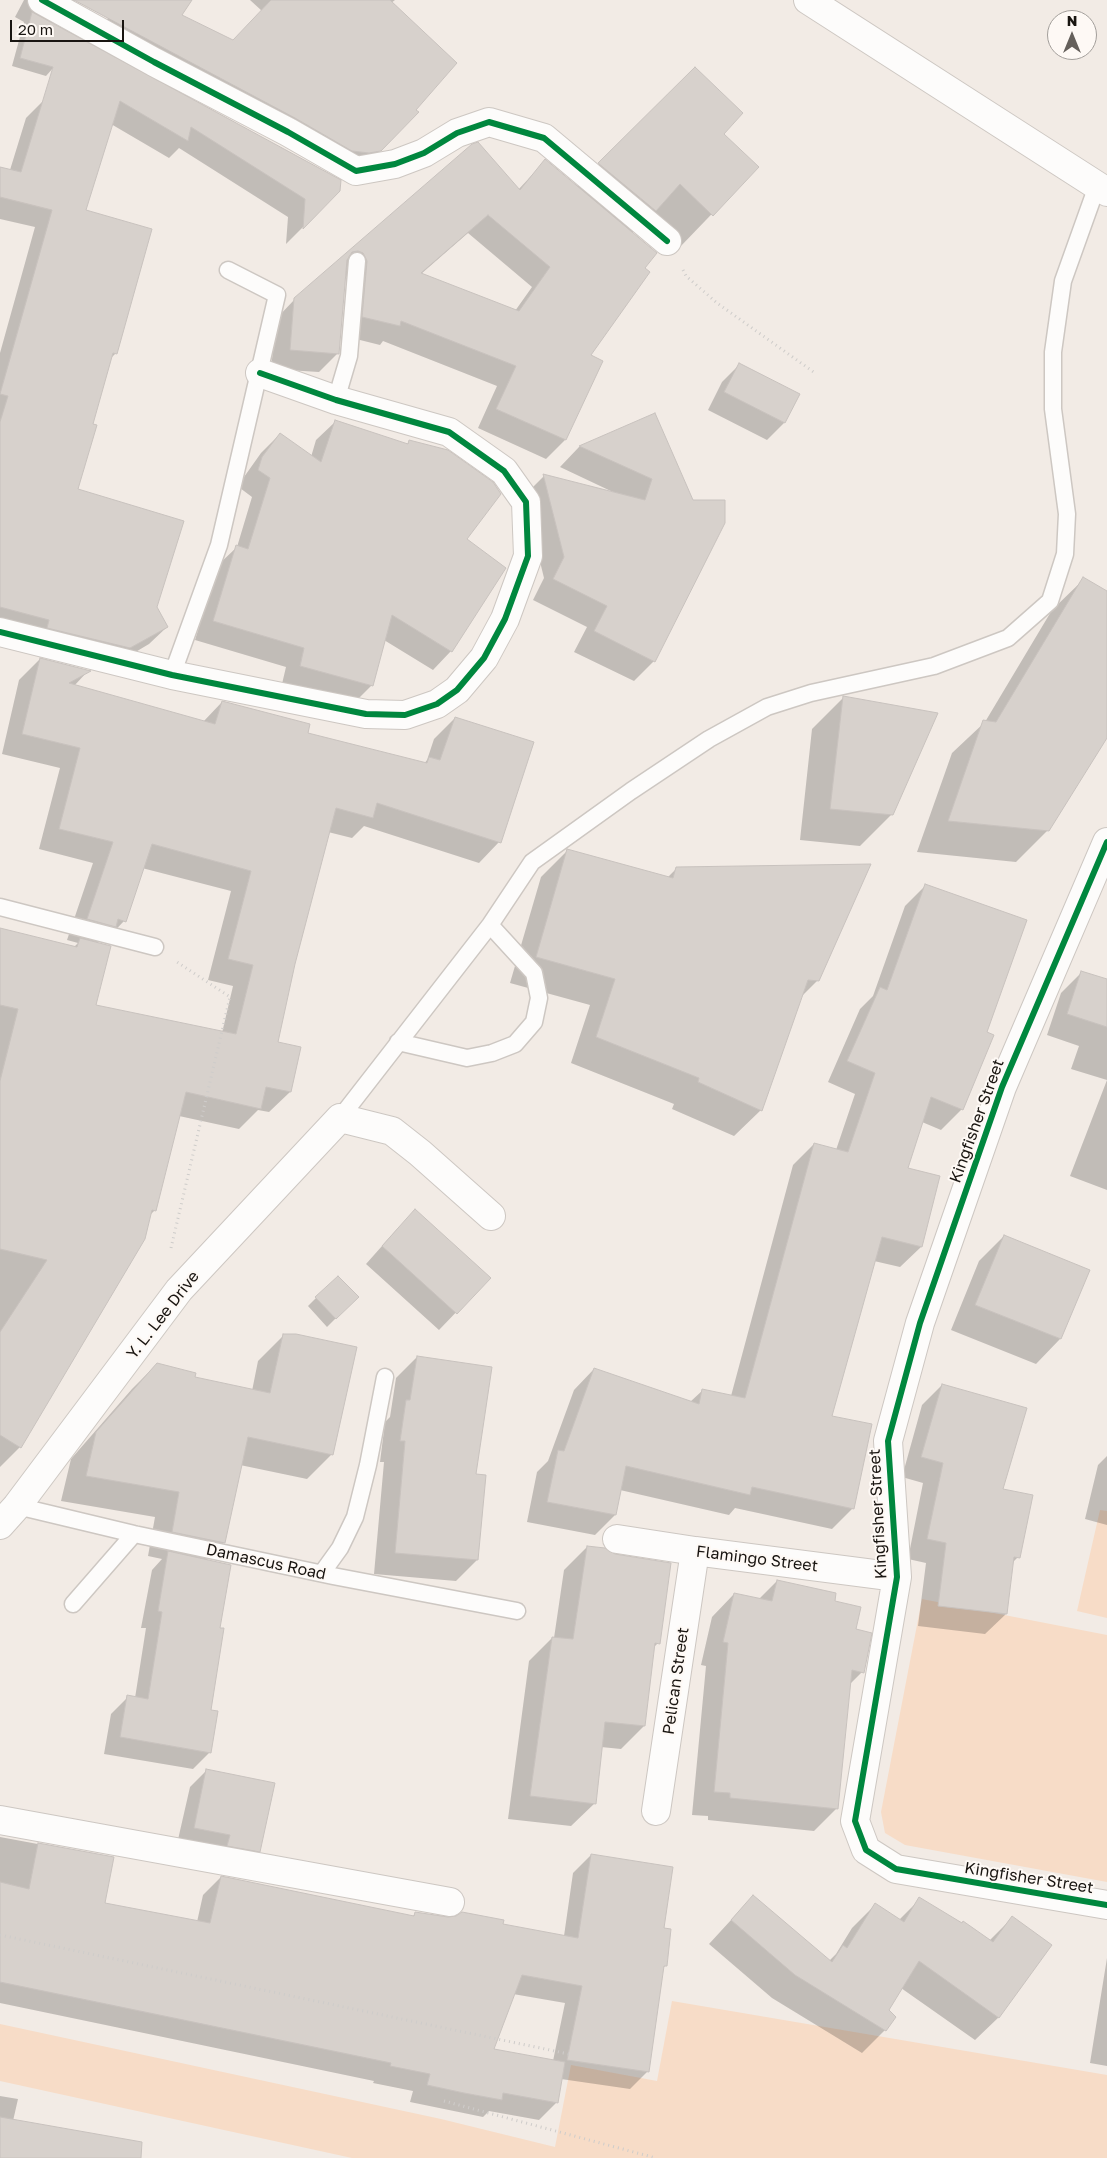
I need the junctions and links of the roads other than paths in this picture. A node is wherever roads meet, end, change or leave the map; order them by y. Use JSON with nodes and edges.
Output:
{"nodes":[{"id":1,"x":42,"y":0,"type":"edge"},
{"id":2,"x":808,"y":0,"type":"edge"},
{"id":3,"x":1102,"y":189,"type":"edge"},
{"id":4,"x":667,"y":241,"type":"road end"},
{"id":5,"x":357,"y":261,"type":"dead end"},
{"id":6,"x":228,"y":270,"type":"dead end"},
{"id":7,"x":260,"y":373,"type":"junction"},
{"id":8,"x":336,"y":400,"type":"junction"},
{"id":9,"x":0,"y":632,"type":"edge"},
{"id":10,"x":172,"y":675,"type":"junction"},
{"id":11,"x":1107,"y":842,"type":"edge"},
{"id":12,"x":0,"y":907,"type":"edge"},
{"id":13,"x":490,"y":925,"type":"junction"},
{"id":14,"x":155,"y":947,"type":"road end"},
{"id":15,"x":398,"y":1042,"type":"junction"},
{"id":16,"x":340,"y":1118,"type":"junction"},
{"id":17,"x":490,"y":1216,"type":"dead end"},
{"id":18,"x":385,"y":1377,"type":"dead end"},
{"id":19,"x":9,"y":1516,"type":"edge"},
{"id":20,"x":134,"y":1534,"type":"junction"},
{"id":21,"x":617,"y":1539,"type":"dead end"},
{"id":22,"x":695,"y":1551,"type":"junction"},
{"id":23,"x":322,"y":1573,"type":"junction"},
{"id":24,"x":898,"y":1576,"type":"junction"},
{"id":25,"x":73,"y":1604,"type":"dead end"},
{"id":26,"x":517,"y":1611,"type":"dead end"},
{"id":27,"x":656,"y":1811,"type":"dead end"},
{"id":28,"x":0,"y":1820,"type":"edge"},
{"id":29,"x":450,"y":1902,"type":"dead end"},
{"id":30,"x":1107,"y":1905,"type":"edge"}],
"edges":[{"from":1,"to":4,"type":"street"},
{"from":2,"to":3,"type":"street"},
{"from":3,"to":13,"type":"lane"},
{"from":5,"to":8,"type":"lane"},
{"from":6,"to":7,"type":"lane"},
{"from":7,"to":8,"type":"street"},
{"from":7,"to":10,"type":"lane"},
{"from":8,"to":10,"type":"street"},
{"from":9,"to":10,"type":"street"},
{"from":11,"to":24,"type":"street","name":"Kingfisher Street"},
{"from":12,"to":14,"type":"lane"},
{"from":13,"to":15,"type":"lane"},
{"from":13,"to":15,"type":"lane"},
{"from":15,"to":16,"type":"lane"},
{"from":16,"to":17,"type":"street"},
{"from":16,"to":19,"type":"street","name":"Y. L. Lee Drive"},
{"from":18,"to":23,"type":"lane"},
{"from":19,"to":20,"type":"lane","name":"Damascus Road"},
{"from":20,"to":23,"type":"lane","name":"Damascus Road"},
{"from":20,"to":25,"type":"lane"},
{"from":21,"to":22,"type":"street","name":"Flamingo Street"},
{"from":22,"to":24,"type":"street","name":"Flamingo Street"},
{"from":22,"to":27,"type":"street","name":"Pelican Street"},
{"from":23,"to":26,"type":"lane","name":"Damascus Road"},
{"from":24,"to":30,"type":"street","name":"Kingfisher Street"},
{"from":28,"to":29,"type":"street"}]}
